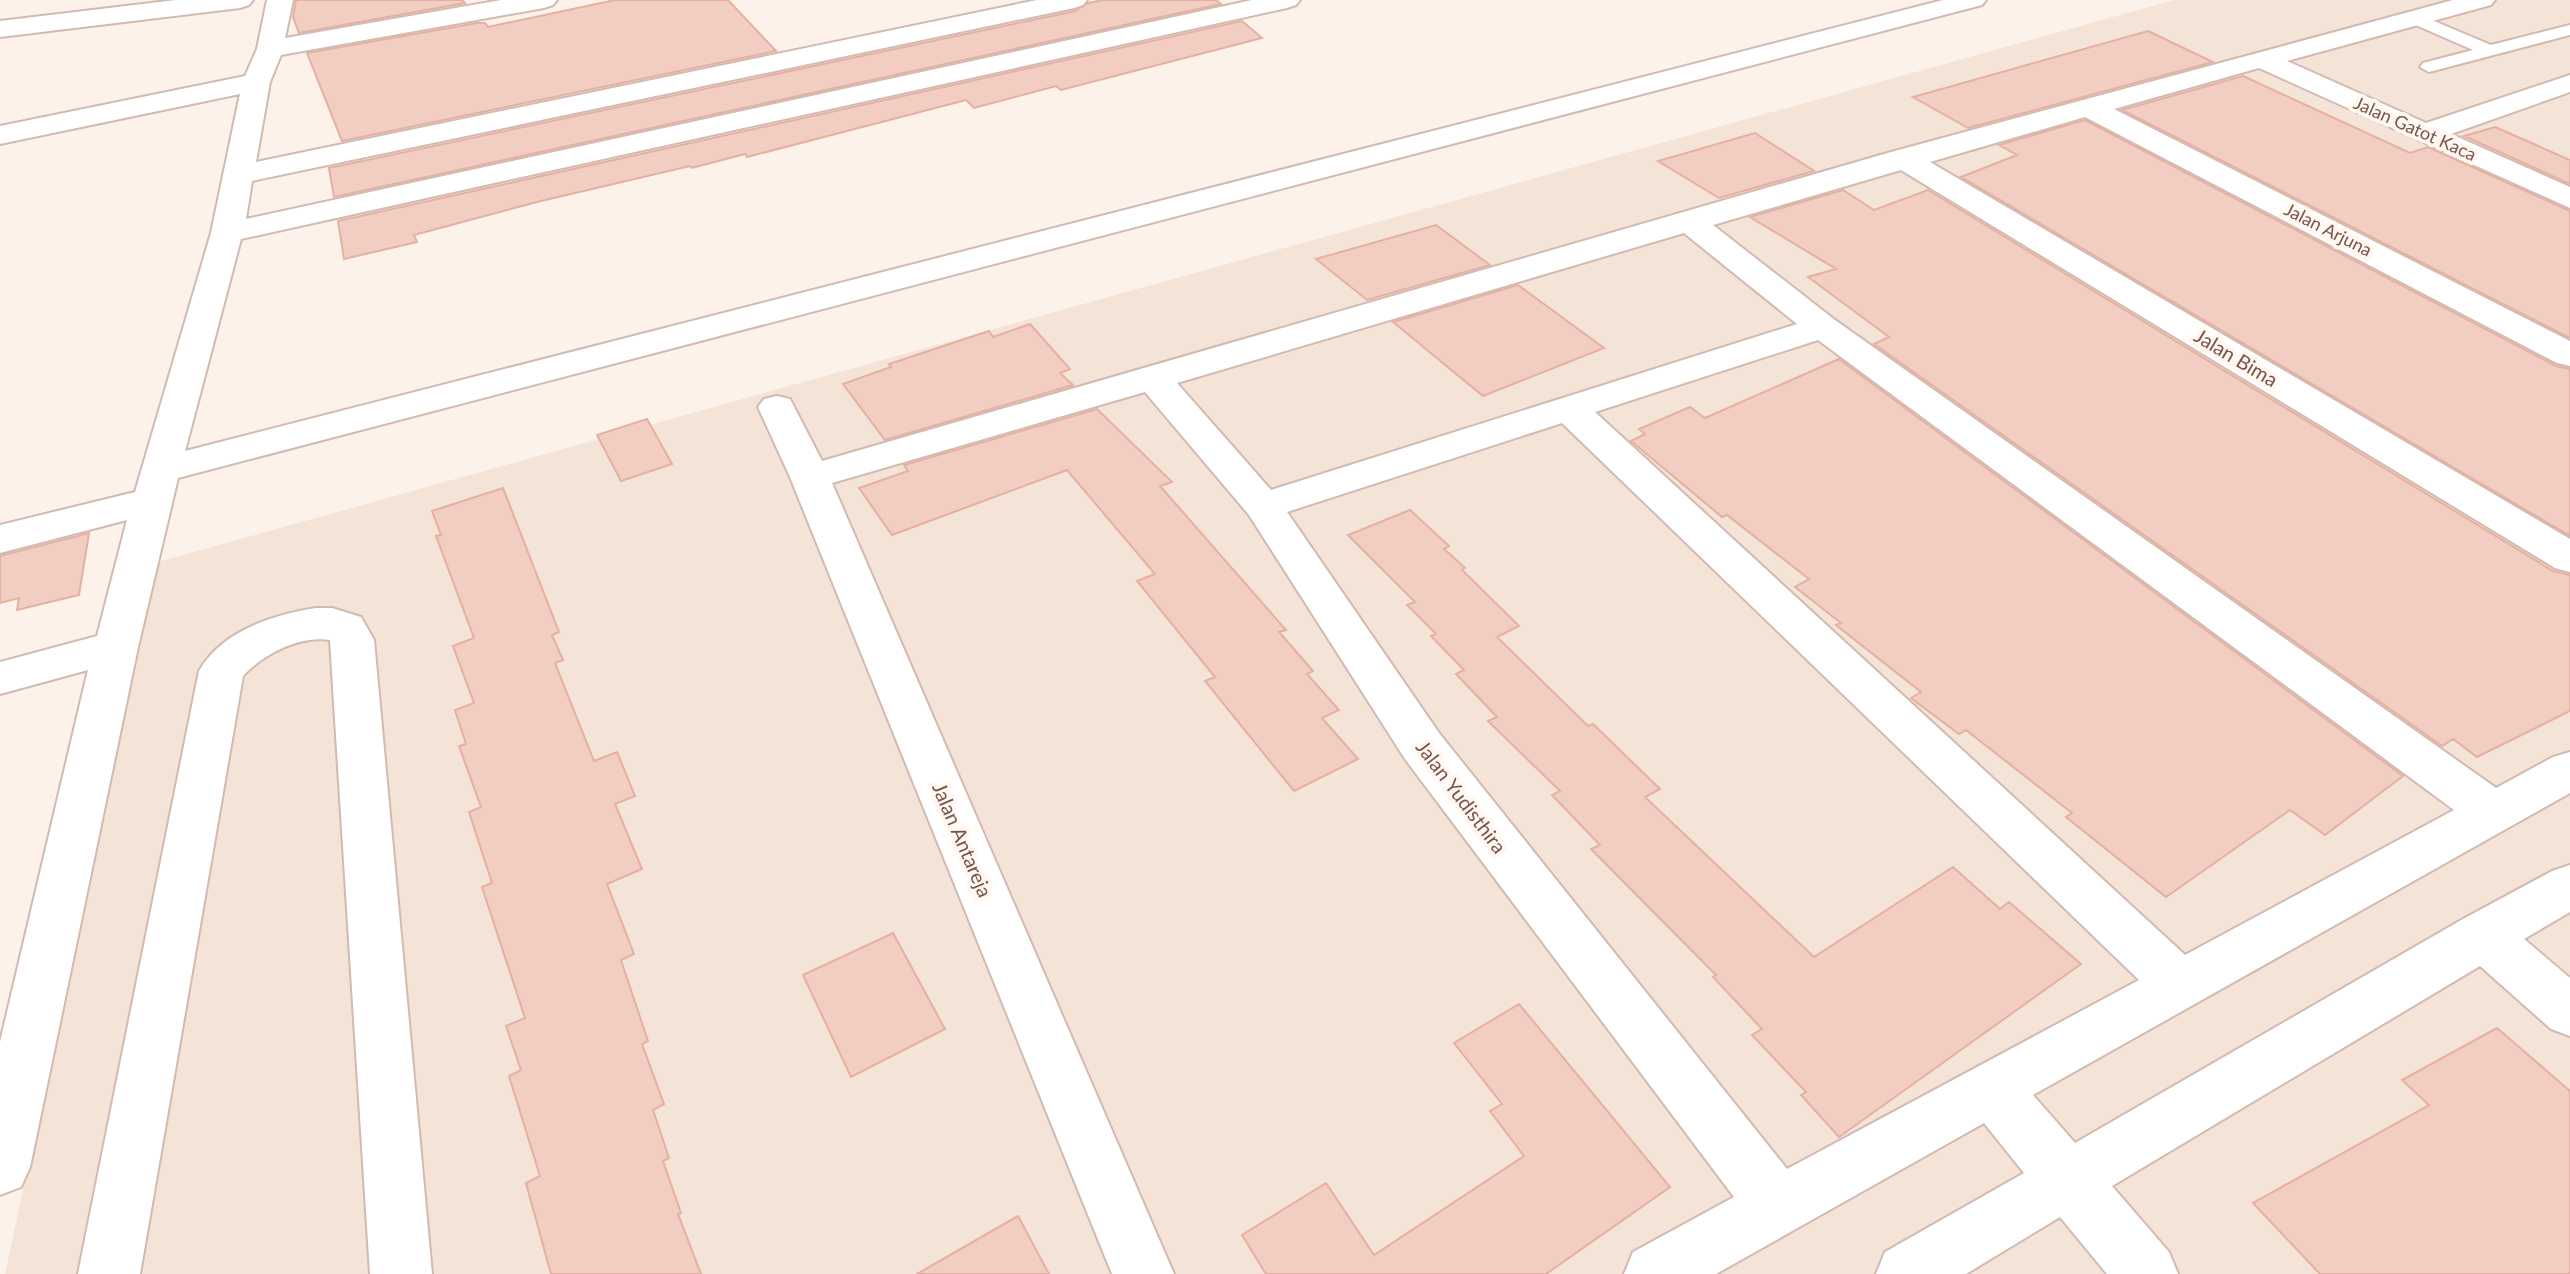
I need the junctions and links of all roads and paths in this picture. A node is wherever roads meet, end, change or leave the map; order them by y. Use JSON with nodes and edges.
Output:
{"nodes":[{"id":1,"x":240,"y":0,"type":"edge"},
{"id":2,"x":280,"y":0,"type":"edge"},
{"id":3,"x":544,"y":0,"type":"edge"},
{"id":4,"x":1074,"y":0,"type":"edge"},
{"id":5,"x":1287,"y":0,"type":"edge"},
{"id":6,"x":1973,"y":0,"type":"edge"},
{"id":7,"x":2482,"y":0,"type":"edge"},
{"id":8,"x":2415,"y":18,"type":"junction"},
{"id":9,"x":0,"y":29,"type":"edge"},
{"id":10,"x":2570,"y":30,"type":"edge"},
{"id":11,"x":2489,"y":51,"type":"junction"},
{"id":12,"x":2261,"y":59,"type":"junction"},
{"id":13,"x":263,"y":66,"type":"junction"},
{"id":14,"x":2429,"y":67,"type":"dead end"},
{"id":15,"x":2570,"y":83,"type":"edge"},
{"id":16,"x":2086,"y":106,"type":"junction"},
{"id":17,"x":2425,"y":133,"type":"junction"},
{"id":18,"x":0,"y":135,"type":"edge"},
{"id":19,"x":1902,"y":158,"type":"junction"},
{"id":20,"x":238,"y":175,"type":"junction"},
{"id":21,"x":2570,"y":199,"type":"edge"},
{"id":22,"x":1691,"y":223,"type":"junction"},
{"id":23,"x":227,"y":233,"type":"junction"},
{"id":24,"x":1823,"y":327,"type":"junction"},
{"id":25,"x":2570,"y":355,"type":"edge"},
{"id":26,"x":1154,"y":380,"type":"junction"},
{"id":27,"x":777,"y":407,"type":"dead end"},
{"id":28,"x":1567,"y":407,"type":"junction"},
{"id":29,"x":810,"y":477,"type":"junction"},
{"id":30,"x":156,"y":485,"type":"junction"},
{"id":31,"x":1263,"y":506,"type":"junction"},
{"id":32,"x":0,"y":539,"type":"edge"},
{"id":33,"x":2570,"y":558,"type":"edge"},
{"id":34,"x":116,"y":647,"type":"junction"},
{"id":35,"x":0,"y":678,"type":"edge"},
{"id":36,"x":2570,"y":770,"type":"edge"},
{"id":37,"x":2493,"y":812,"type":"junction"},
{"id":38,"x":2570,"y":886,"type":"edge"},
{"id":39,"x":2482,"y":935,"type":"junction"},
{"id":40,"x":2180,"y":984,"type":"junction"},
{"id":41,"x":2570,"y":1012,"type":"edge"},
{"id":42,"x":1991,"y":1089,"type":"junction"},
{"id":43,"x":0,"y":1167,"type":"edge"},
{"id":44,"x":2069,"y":1182,"type":"junction"},
{"id":45,"x":1778,"y":1206,"type":"junction"},
{"id":46,"x":109,"y":1274,"type":"edge"},
{"id":47,"x":401,"y":1274,"type":"edge"},
{"id":48,"x":1143,"y":1274,"type":"edge"},
{"id":49,"x":1655,"y":1274,"type":"edge"},
{"id":50,"x":1907,"y":1274,"type":"edge"},
{"id":51,"x":2147,"y":1274,"type":"edge"}],
"edges":[{"from":1,"to":9,"type":"street"},
{"from":2,"to":13,"type":"street"},
{"from":3,"to":13,"type":"street"},
{"from":4,"to":20,"type":"street"},
{"from":5,"to":23,"type":"street"},
{"from":6,"to":30,"type":"street"},
{"from":7,"to":8,"type":"street"},
{"from":8,"to":11,"type":"lane"},
{"from":8,"to":12,"type":"street"},
{"from":10,"to":11,"type":"lane"},
{"from":11,"to":14,"type":"lane"},
{"from":12,"to":16,"type":"street"},
{"from":12,"to":17,"type":"street","name":"Jalan Gatot Kaca"},
{"from":13,"to":18,"type":"street"},
{"from":13,"to":20,"type":"street"},
{"from":15,"to":17,"type":"street"},
{"from":16,"to":19,"type":"street"},
{"from":16,"to":25,"type":"street","name":"Jalan Arjuna"},
{"from":17,"to":21,"type":"street","name":"Jalan Gatot Kaca"},
{"from":19,"to":22,"type":"street"},
{"from":19,"to":33,"type":"street","name":"Jalan Bima"},
{"from":20,"to":23,"type":"street"},
{"from":22,"to":24,"type":"street"},
{"from":22,"to":26,"type":"street"},
{"from":23,"to":30,"type":"street"},
{"from":24,"to":28,"type":"street"},
{"from":24,"to":37,"type":"street"},
{"from":26,"to":29,"type":"street"},
{"from":26,"to":31,"type":"street","name":"Jalan Yudisthira"},
{"from":27,"to":29,"type":"street","name":"Jalan Antareja"},
{"from":28,"to":31,"type":"street"},
{"from":28,"to":40,"type":"street"},
{"from":29,"to":48,"type":"street","name":"Jalan Antareja"},
{"from":30,"to":32,"type":"street"},
{"from":30,"to":34,"type":"street"},
{"from":31,"to":45,"type":"street","name":"Jalan Yudisthira"},
{"from":34,"to":35,"type":"street"},
{"from":34,"to":43,"type":"street"},
{"from":36,"to":37,"type":"street"},
{"from":37,"to":40,"type":"street"},
{"from":38,"to":39,"type":"street"},
{"from":39,"to":41,"type":"street"},
{"from":39,"to":44,"type":"street"},
{"from":40,"to":42,"type":"street"},
{"from":42,"to":44,"type":"street"},
{"from":42,"to":45,"type":"street"},
{"from":44,"to":50,"type":"street"},
{"from":44,"to":51,"type":"street"},
{"from":45,"to":49,"type":"street"},
{"from":46,"to":47,"type":"street"}]}
